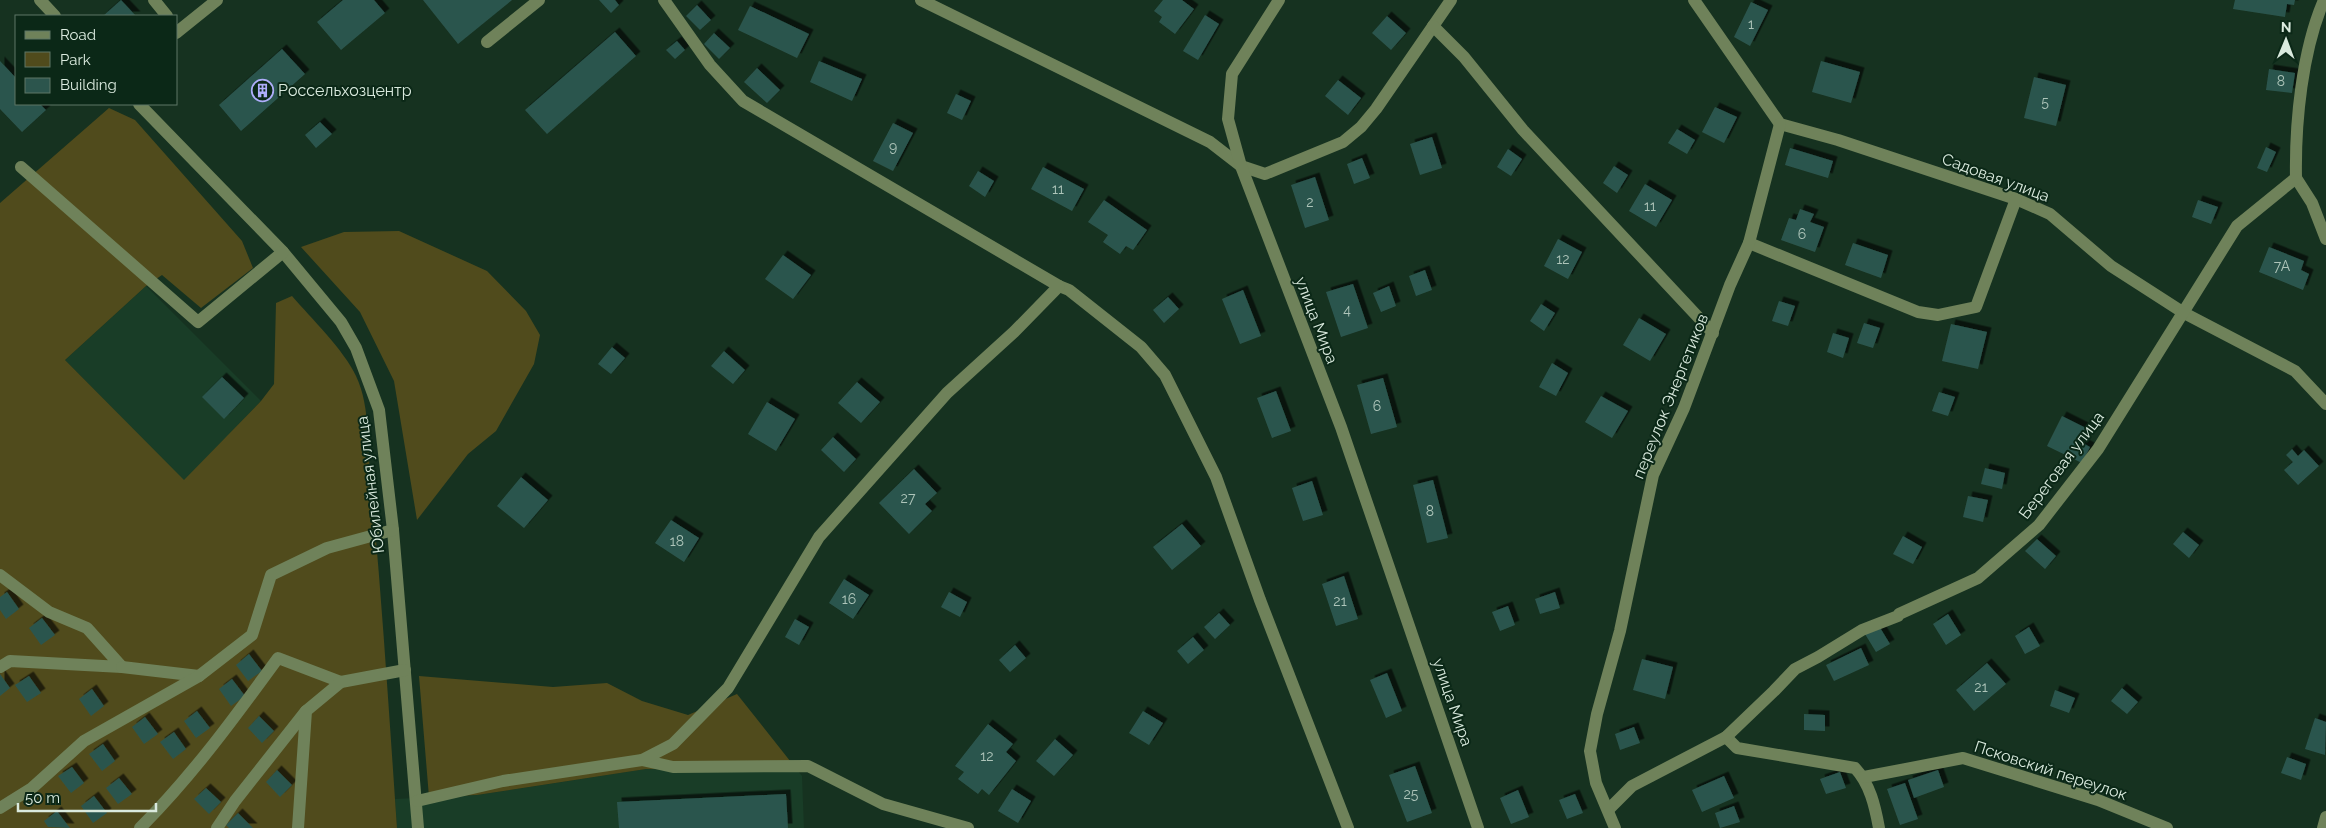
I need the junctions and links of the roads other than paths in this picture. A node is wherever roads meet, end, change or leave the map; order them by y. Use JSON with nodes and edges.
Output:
{"nodes":[{"id":1,"x":40,"y":0,"type":"edge"},
{"id":2,"x":154,"y":0,"type":"edge"},
{"id":3,"x":217,"y":0,"type":"edge"},
{"id":4,"x":539,"y":0,"type":"edge"},
{"id":5,"x":664,"y":0,"type":"edge"},
{"id":6,"x":921,"y":0,"type":"edge"},
{"id":7,"x":1279,"y":0,"type":"edge"},
{"id":8,"x":1451,"y":0,"type":"edge"},
{"id":9,"x":1694,"y":0,"type":"edge"},
{"id":10,"x":2324,"y":0,"type":"edge"},
{"id":11,"x":54,"y":15,"type":"edge"},
{"id":12,"x":166,"y":15,"type":"edge"},
{"id":13,"x":1433,"y":26,"type":"junction"},
{"id":14,"x":178,"y":30,"type":"edge"},
{"id":15,"x":487,"y":42,"type":"dead end"},
{"id":16,"x":140,"y":105,"type":"edge"},
{"id":17,"x":1780,"y":124,"type":"junction"},
{"id":18,"x":21,"y":166,"type":"dead end"},
{"id":19,"x":1241,"y":166,"type":"junction"},
{"id":20,"x":2296,"y":178,"type":"junction"},
{"id":21,"x":2016,"y":199,"type":"junction"},
{"id":22,"x":2326,"y":239,"type":"edge"},
{"id":23,"x":1749,"y":243,"type":"junction"},
{"id":24,"x":283,"y":252,"type":"junction"},
{"id":25,"x":1059,"y":286,"type":"junction"},
{"id":26,"x":2184,"y":313,"type":"junction"},
{"id":27,"x":1713,"y":333,"type":"junction"},
{"id":28,"x":2326,"y":404,"type":"edge"},
{"id":29,"x":393,"y":530,"type":"junction"},
{"id":30,"x":0,"y":575,"type":"edge"},
{"id":31,"x":0,"y":667,"type":"edge"},
{"id":32,"x":122,"y":667,"type":"junction"},
{"id":33,"x":405,"y":670,"type":"junction"},
{"id":34,"x":199,"y":676,"type":"junction"},
{"id":35,"x":341,"y":682,"type":"junction"},
{"id":36,"x":306,"y":711,"type":"junction"},
{"id":37,"x":1726,"y":737,"type":"junction"},
{"id":38,"x":642,"y":760,"type":"junction"},
{"id":39,"x":1864,"y":777,"type":"junction"},
{"id":40,"x":417,"y":801,"type":"junction"},
{"id":41,"x":0,"y":808,"type":"edge"},
{"id":42,"x":1608,"y":810,"type":"junction"},
{"id":43,"x":2326,"y":817,"type":"edge"},
{"id":44,"x":140,"y":828,"type":"edge"},
{"id":45,"x":217,"y":828,"type":"edge"},
{"id":46,"x":298,"y":828,"type":"edge"},
{"id":47,"x":418,"y":828,"type":"edge"},
{"id":48,"x":968,"y":828,"type":"edge"},
{"id":49,"x":1348,"y":828,"type":"edge"},
{"id":50,"x":1478,"y":828,"type":"edge"},
{"id":51,"x":1615,"y":828,"type":"edge"},
{"id":52,"x":1879,"y":828,"type":"edge"},
{"id":53,"x":2167,"y":828,"type":"edge"},
{"id":54,"x":2323,"y":828,"type":"edge"}],
"edges":[{"from":1,"to":11,"type":"street"},
{"from":2,"to":12,"type":"street"},
{"from":3,"to":14,"type":"street"},
{"from":4,"to":15,"type":"street"},
{"from":5,"to":25,"type":"street"},
{"from":6,"to":19,"type":"street"},
{"from":7,"to":19,"type":"street","name":"улица Мира"},
{"from":8,"to":13,"type":"street"},
{"from":9,"to":17,"type":"street"},
{"from":10,"to":20,"type":"street"},
{"from":13,"to":19,"type":"street"},
{"from":13,"to":27,"type":"street"},
{"from":16,"to":24,"type":"street","name":"Юбилейная улица"},
{"from":17,"to":21,"type":"street","name":"Садовая улица"},
{"from":17,"to":23,"type":"street","name":"переулок Энергетиков"},
{"from":18,"to":24,"type":"street"},
{"from":19,"to":50,"type":"street","name":"улица Мира"},
{"from":20,"to":22,"type":"street"},
{"from":20,"to":26,"type":"street","name":"Береговая улица"},
{"from":21,"to":23,"type":"street"},
{"from":21,"to":26,"type":"street","name":"Садовая улица"},
{"from":23,"to":27,"type":"street","name":"переулок Энергетиков"},
{"from":24,"to":29,"type":"street","name":"Юбилейная улица"},
{"from":25,"to":38,"type":"street"},
{"from":25,"to":49,"type":"street"},
{"from":26,"to":28,"type":"street","name":"Садовая улица"},
{"from":26,"to":37,"type":"street","name":"Береговая улица"},
{"from":27,"to":42,"type":"street","name":"переулок Энергетиков"},
{"from":29,"to":33,"type":"street","name":"Юбилейная улица"},
{"from":29,"to":34,"type":"street"},
{"from":30,"to":32,"type":"street"},
{"from":31,"to":32,"type":"street"},
{"from":32,"to":34,"type":"street"},
{"from":33,"to":35,"type":"street"},
{"from":33,"to":40,"type":"street","name":"Юбилейная улица"},
{"from":34,"to":41,"type":"street"},
{"from":35,"to":36,"type":"street"},
{"from":35,"to":44,"type":"street"},
{"from":36,"to":45,"type":"street"},
{"from":36,"to":46,"type":"street"},
{"from":37,"to":39,"type":"street"},
{"from":37,"to":42,"type":"street","name":"Береговая улица"},
{"from":38,"to":40,"type":"street"},
{"from":38,"to":48,"type":"street"},
{"from":39,"to":52,"type":"street"},
{"from":39,"to":53,"type":"street","name":"Псковский переулок"},
{"from":40,"to":47,"type":"street","name":"Юбилейная улица"},
{"from":42,"to":51,"type":"street","name":"переулок Энергетиков"},
{"from":43,"to":54,"type":"street"}]}
